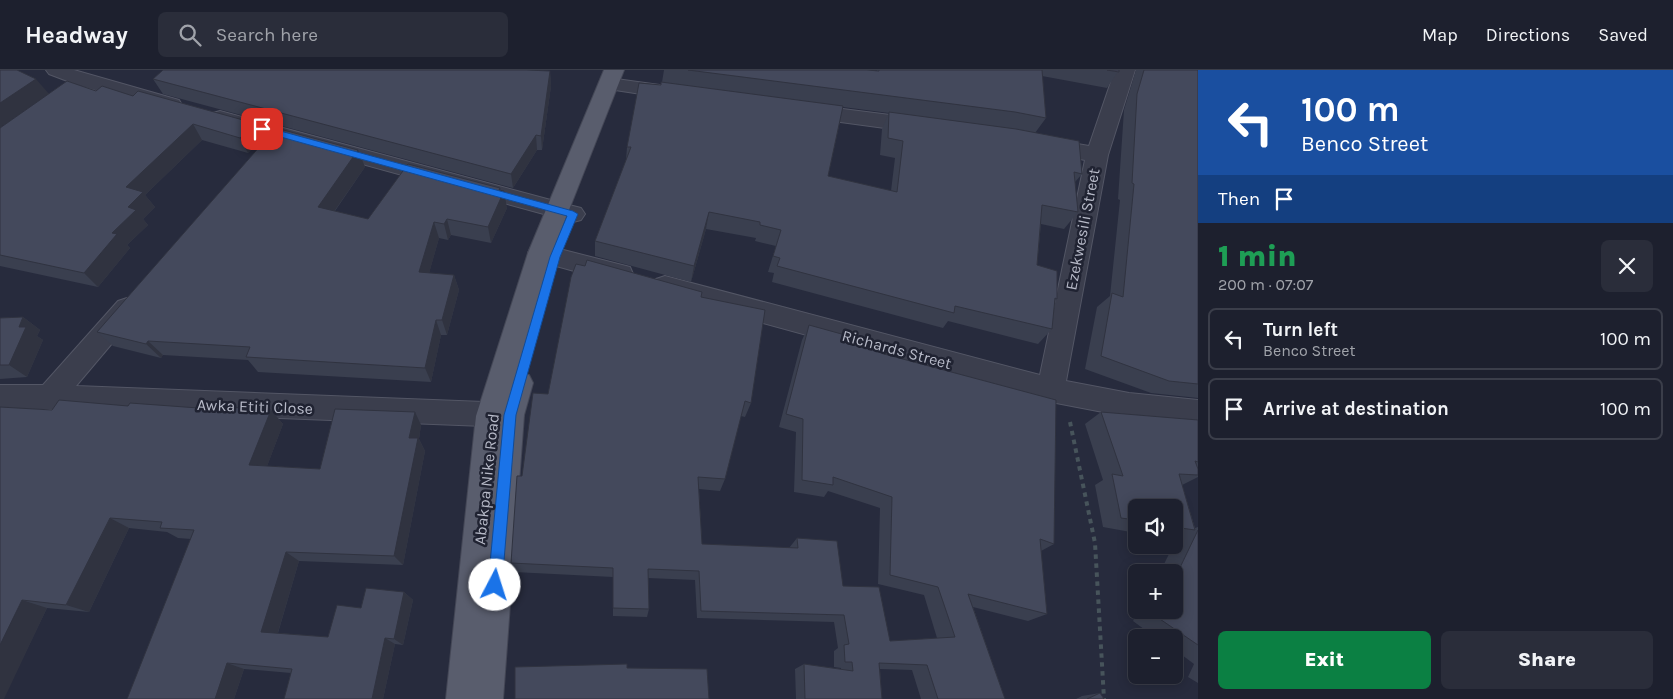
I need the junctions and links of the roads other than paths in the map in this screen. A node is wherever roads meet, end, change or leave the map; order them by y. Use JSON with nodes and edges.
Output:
{"nodes":[{"id":1,"x":1125,"y":70,"type":"edge"},
{"id":2,"x":68,"y":77,"type":"edge"},
{"id":3,"x":619,"y":77,"type":"edge"},
{"id":4,"x":691,"y":95,"type":"edge"},
{"id":5,"x":788,"y":109,"type":"edge"},
{"id":6,"x":946,"y":129,"type":"edge"},
{"id":7,"x":280,"y":134,"type":"junction"},
{"id":8,"x":1023,"y":141,"type":"edge"},
{"id":9,"x":1097,"y":155,"type":"junction"},
{"id":10,"x":260,"y":156,"type":"edge"},
{"id":11,"x":565,"y":212,"type":"junction"},
{"id":12,"x":548,"y":255,"type":"junction"},
{"id":13,"x":142,"y":292,"type":"edge"},
{"id":14,"x":1051,"y":390,"type":"junction"},
{"id":15,"x":0,"y":397,"type":"edge"},
{"id":16,"x":50,"y":397,"type":"junction"},
{"id":17,"x":1198,"y":412,"type":"edge"},
{"id":18,"x":500,"y":415,"type":"junction"},
{"id":19,"x":464,"y":699,"type":"edge"},
{"id":20,"x":485,"y":699,"type":"edge"}],
"edges":[{"from":1,"to":9,"type":"street","name":"Ezekwesili Street"},
{"from":2,"to":7,"type":"street"},
{"from":3,"to":4,"type":"street"},
{"from":3,"to":11,"type":"main road","name":"Abakpa Nike Road"},
{"from":5,"to":6,"type":"street"},
{"from":7,"to":10,"type":"street"},
{"from":7,"to":11,"type":"street"},
{"from":8,"to":9,"type":"street"},
{"from":9,"to":14,"type":"street","name":"Ezekwesili Street"},
{"from":11,"to":12,"type":"main road","name":"Abakpa Nike Road"},
{"from":12,"to":14,"type":"street","name":"Richards Street"},
{"from":12,"to":18,"type":"main road","name":"Abakpa Nike Road"},
{"from":13,"to":16,"type":"street"},
{"from":14,"to":17,"type":"street","name":"Richards Street"},
{"from":15,"to":16,"type":"street","name":"Awka Etiti Close"},
{"from":16,"to":18,"type":"street","name":"Awka Etiti Close"},
{"from":18,"to":19,"type":"main road","name":"Abakpa Nike Road"},
{"from":18,"to":20,"type":"main road","name":"Abakpa Nike Road"}]}
